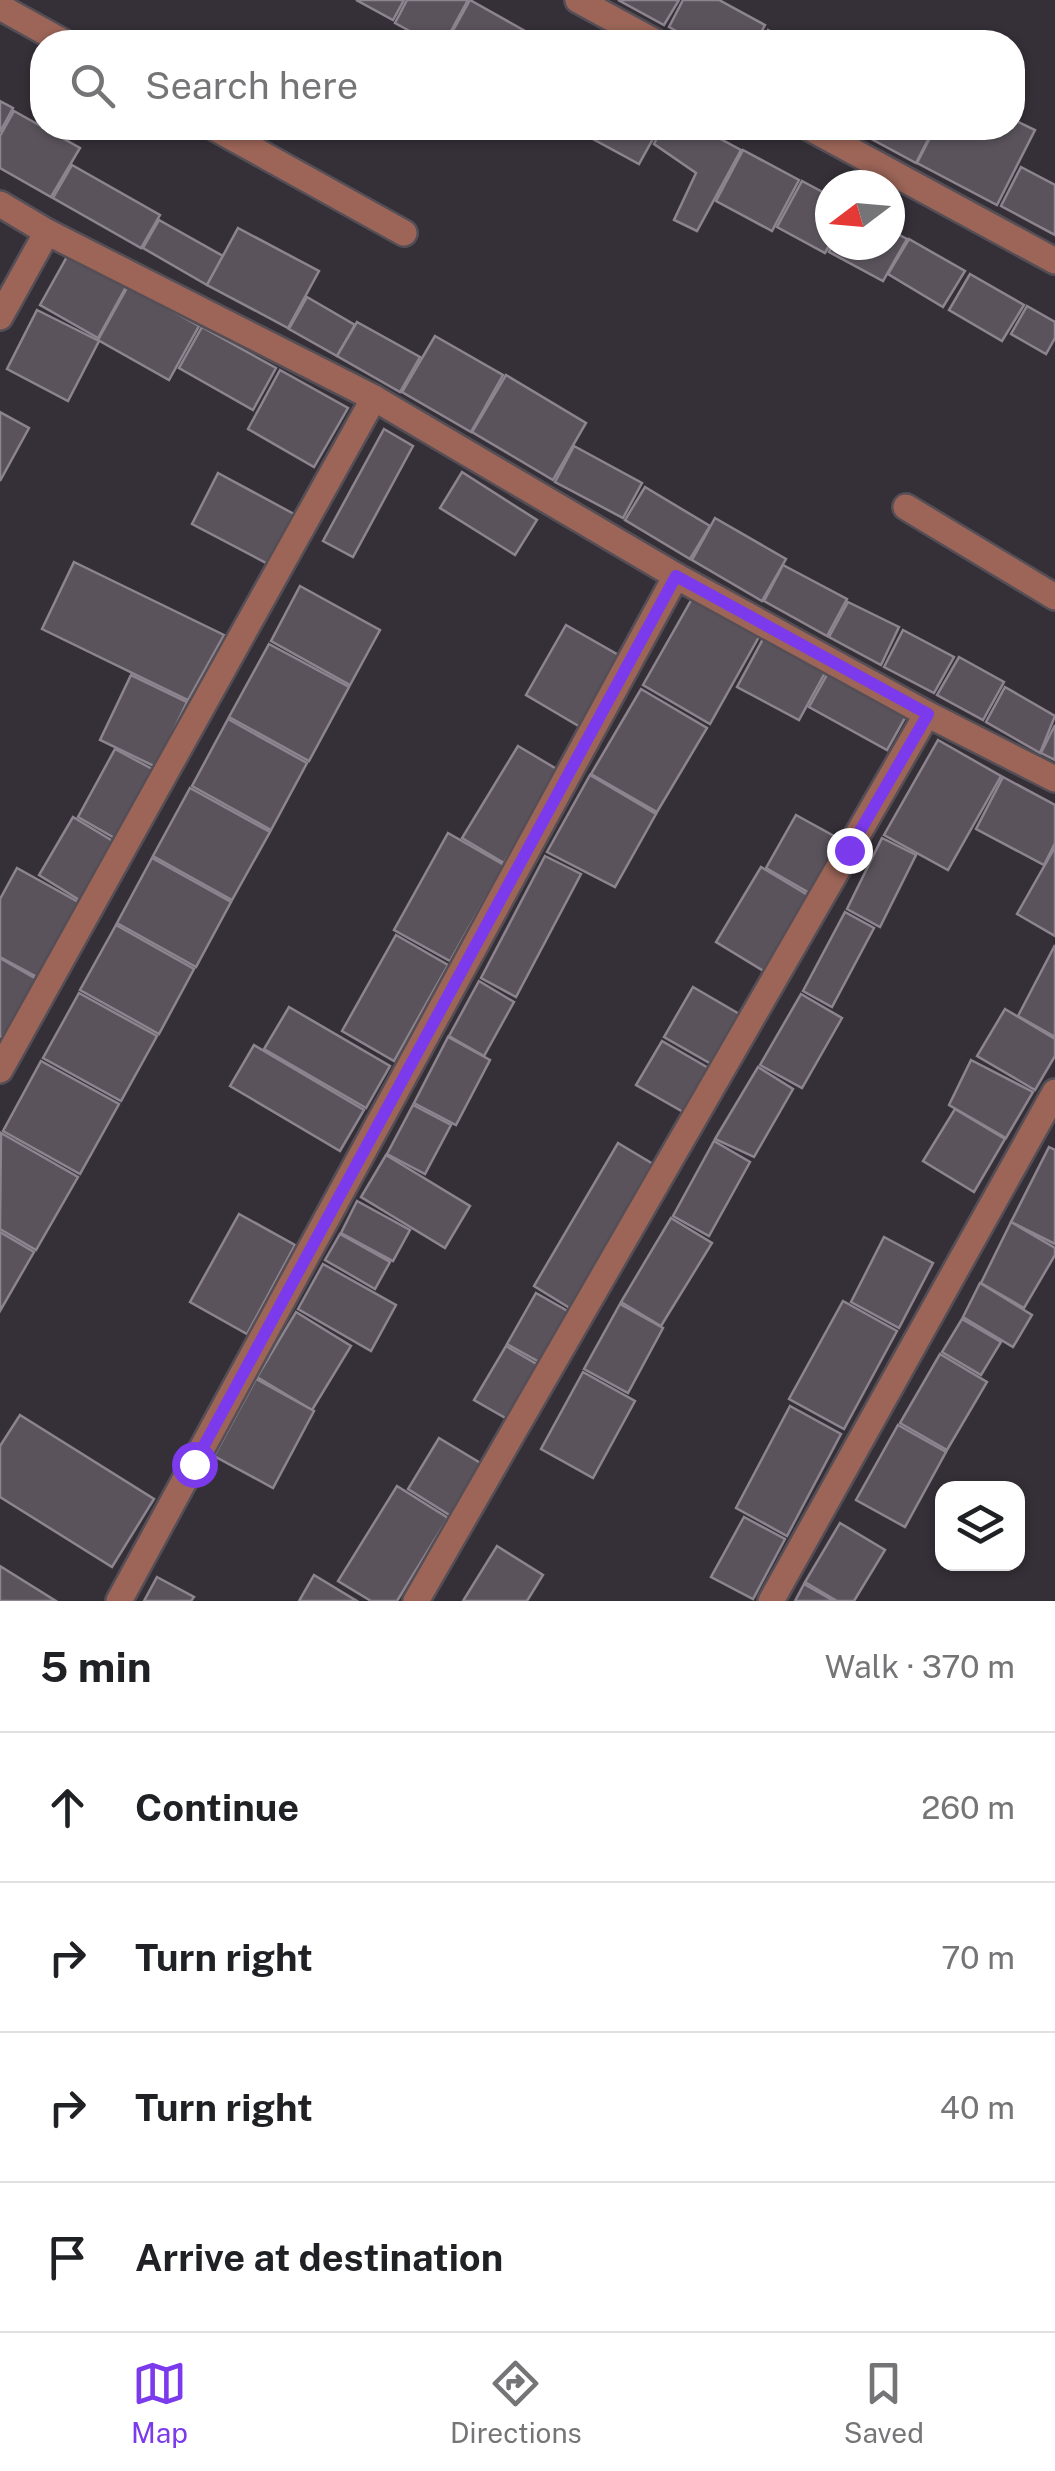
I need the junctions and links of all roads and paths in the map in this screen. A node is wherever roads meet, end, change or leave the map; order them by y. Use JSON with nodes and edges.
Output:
{"nodes":[{"id":1,"x":578,"y":0,"type":"edge"},
{"id":2,"x":0,"y":8,"type":"edge"},
{"id":3,"x":41,"y":30,"type":"edge"},
{"id":4,"x":633,"y":30,"type":"edge"},
{"id":5,"x":236,"y":140,"type":"edge"},
{"id":6,"x":832,"y":140,"type":"edge"},
{"id":7,"x":0,"y":204,"type":"edge"},
{"id":8,"x":48,"y":232,"type":"junction"},
{"id":9,"x":404,"y":233,"type":"dead end"},
{"id":10,"x":1055,"y":262,"type":"edge"},
{"id":11,"x":0,"y":318,"type":"edge"},
{"id":12,"x":374,"y":398,"type":"junction"},
{"id":13,"x":906,"y":506,"type":"dead end"},
{"id":14,"x":676,"y":576,"type":"junction"},
{"id":15,"x":1055,"y":597,"type":"edge"},
{"id":16,"x":928,"y":714,"type":"junction"},
{"id":17,"x":1055,"y":779,"type":"edge"},
{"id":18,"x":0,"y":1070,"type":"edge"},
{"id":19,"x":1055,"y":1092,"type":"edge"},
{"id":20,"x":119,"y":1601,"type":"edge"},
{"id":21,"x":416,"y":1601,"type":"edge"},
{"id":22,"x":771,"y":1601,"type":"edge"}],
"edges":[{"from":1,"to":4,"type":"street"},
{"from":2,"to":3,"type":"street"},
{"from":5,"to":9,"type":"street"},
{"from":6,"to":10,"type":"street"},
{"from":7,"to":8,"type":"street"},
{"from":8,"to":11,"type":"street"},
{"from":8,"to":12,"type":"street"},
{"from":12,"to":14,"type":"street"},
{"from":12,"to":18,"type":"street"},
{"from":13,"to":15,"type":"street"},
{"from":14,"to":16,"type":"street"},
{"from":14,"to":20,"type":"street"},
{"from":16,"to":17,"type":"street"},
{"from":16,"to":21,"type":"street"},
{"from":19,"to":22,"type":"street"}]}
